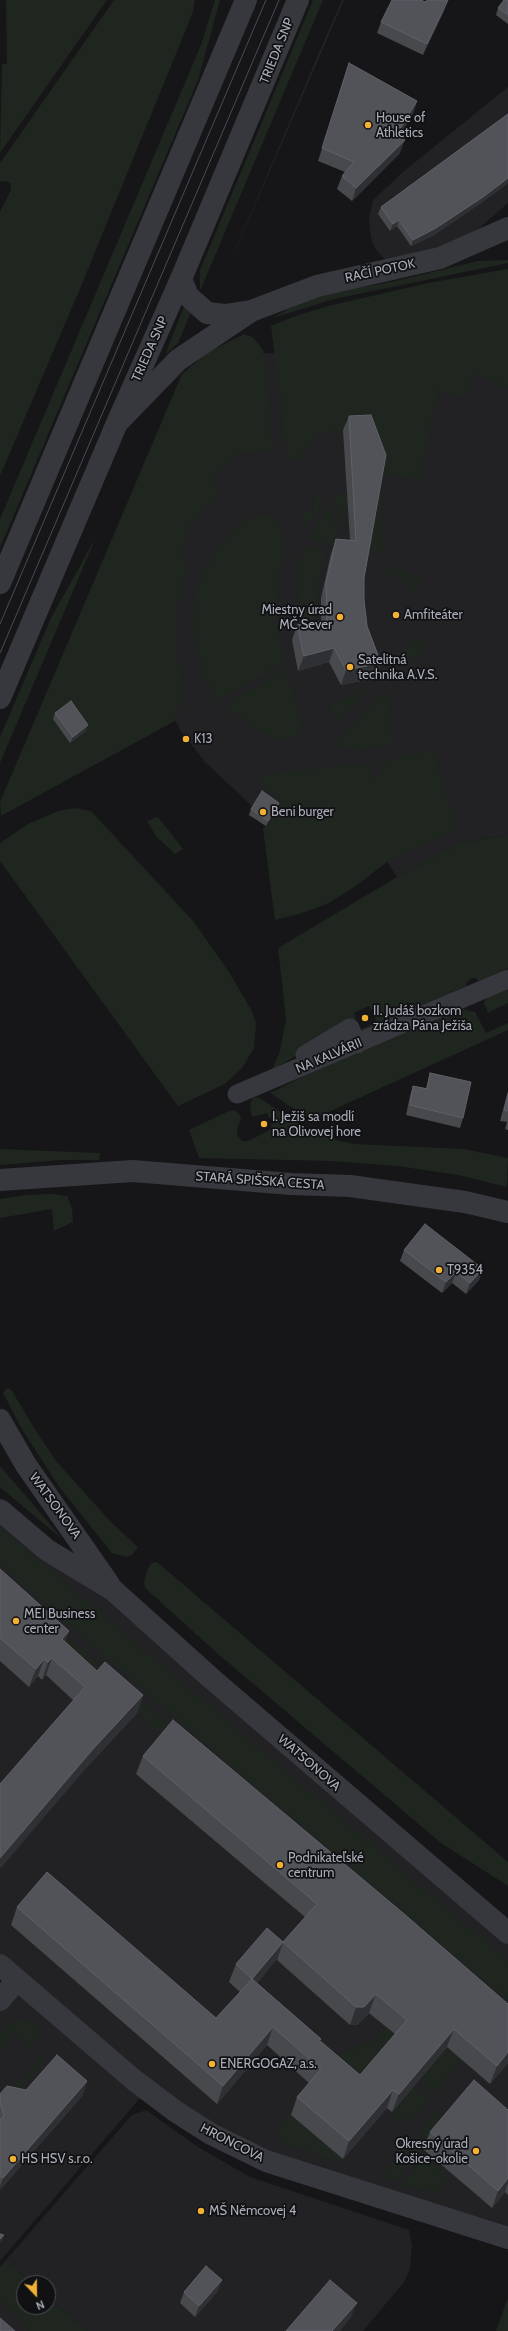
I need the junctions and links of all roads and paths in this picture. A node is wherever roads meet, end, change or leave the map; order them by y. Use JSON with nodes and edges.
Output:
{"nodes":[{"id":1,"x":298,"y":0,"type":"edge"},
{"id":2,"x":241,"y":6,"type":"edge"},
{"id":3,"x":508,"y":228,"type":"edge"},
{"id":4,"x":181,"y":279,"type":"junction"},
{"id":5,"x":251,"y":310,"type":"junction"},
{"id":6,"x":117,"y":424,"type":"junction"},
{"id":7,"x":0,"y":583,"type":"edge"},
{"id":8,"x":0,"y":698,"type":"edge"},
{"id":9,"x":508,"y":978,"type":"edge"},
{"id":10,"x":237,"y":1094,"type":"dead end"},
{"id":11,"x":3,"y":1181,"type":"edge"},
{"id":12,"x":508,"y":1212,"type":"edge"},
{"id":13,"x":0,"y":1420,"type":"edge"},
{"id":14,"x":0,"y":1510,"type":"edge"},
{"id":15,"x":113,"y":1590,"type":"junction"},
{"id":16,"x":508,"y":1933,"type":"edge"},
{"id":17,"x":0,"y":1965,"type":"edge"},
{"id":18,"x":17,"y":1980,"type":"junction"},
{"id":19,"x":0,"y":2000,"type":"edge"},
{"id":20,"x":508,"y":2238,"type":"edge"}],
"edges":[{"from":1,"to":4,"type":"street","name":"TRIEDA SNP"},
{"from":2,"to":7,"type":"street"},
{"from":3,"to":5,"type":"street","name":"RAČÍ POTOK"},
{"from":4,"to":5,"type":"street","name":"RAČÍ POTOK"},
{"from":4,"to":6,"type":"street","name":"TRIEDA SNP"},
{"from":5,"to":6,"type":"street","name":"RAČÍ POTOK"},
{"from":6,"to":8,"type":"street","name":"TRIEDA SNP"},
{"from":9,"to":10,"type":"street","name":"NA KALVÁRII"},
{"from":11,"to":12,"type":"street","name":"STARÁ SPIŠSKÁ CESTA"},
{"from":13,"to":15,"type":"street","name":"WATSONOVA"},
{"from":14,"to":15,"type":"street","name":"WATSONOVA"},
{"from":15,"to":16,"type":"street","name":"WATSONOVA"},
{"from":17,"to":18,"type":"street","name":"HRONCOVA"},
{"from":18,"to":19,"type":"street"},
{"from":18,"to":20,"type":"street","name":"HRONCOVA"}]}
